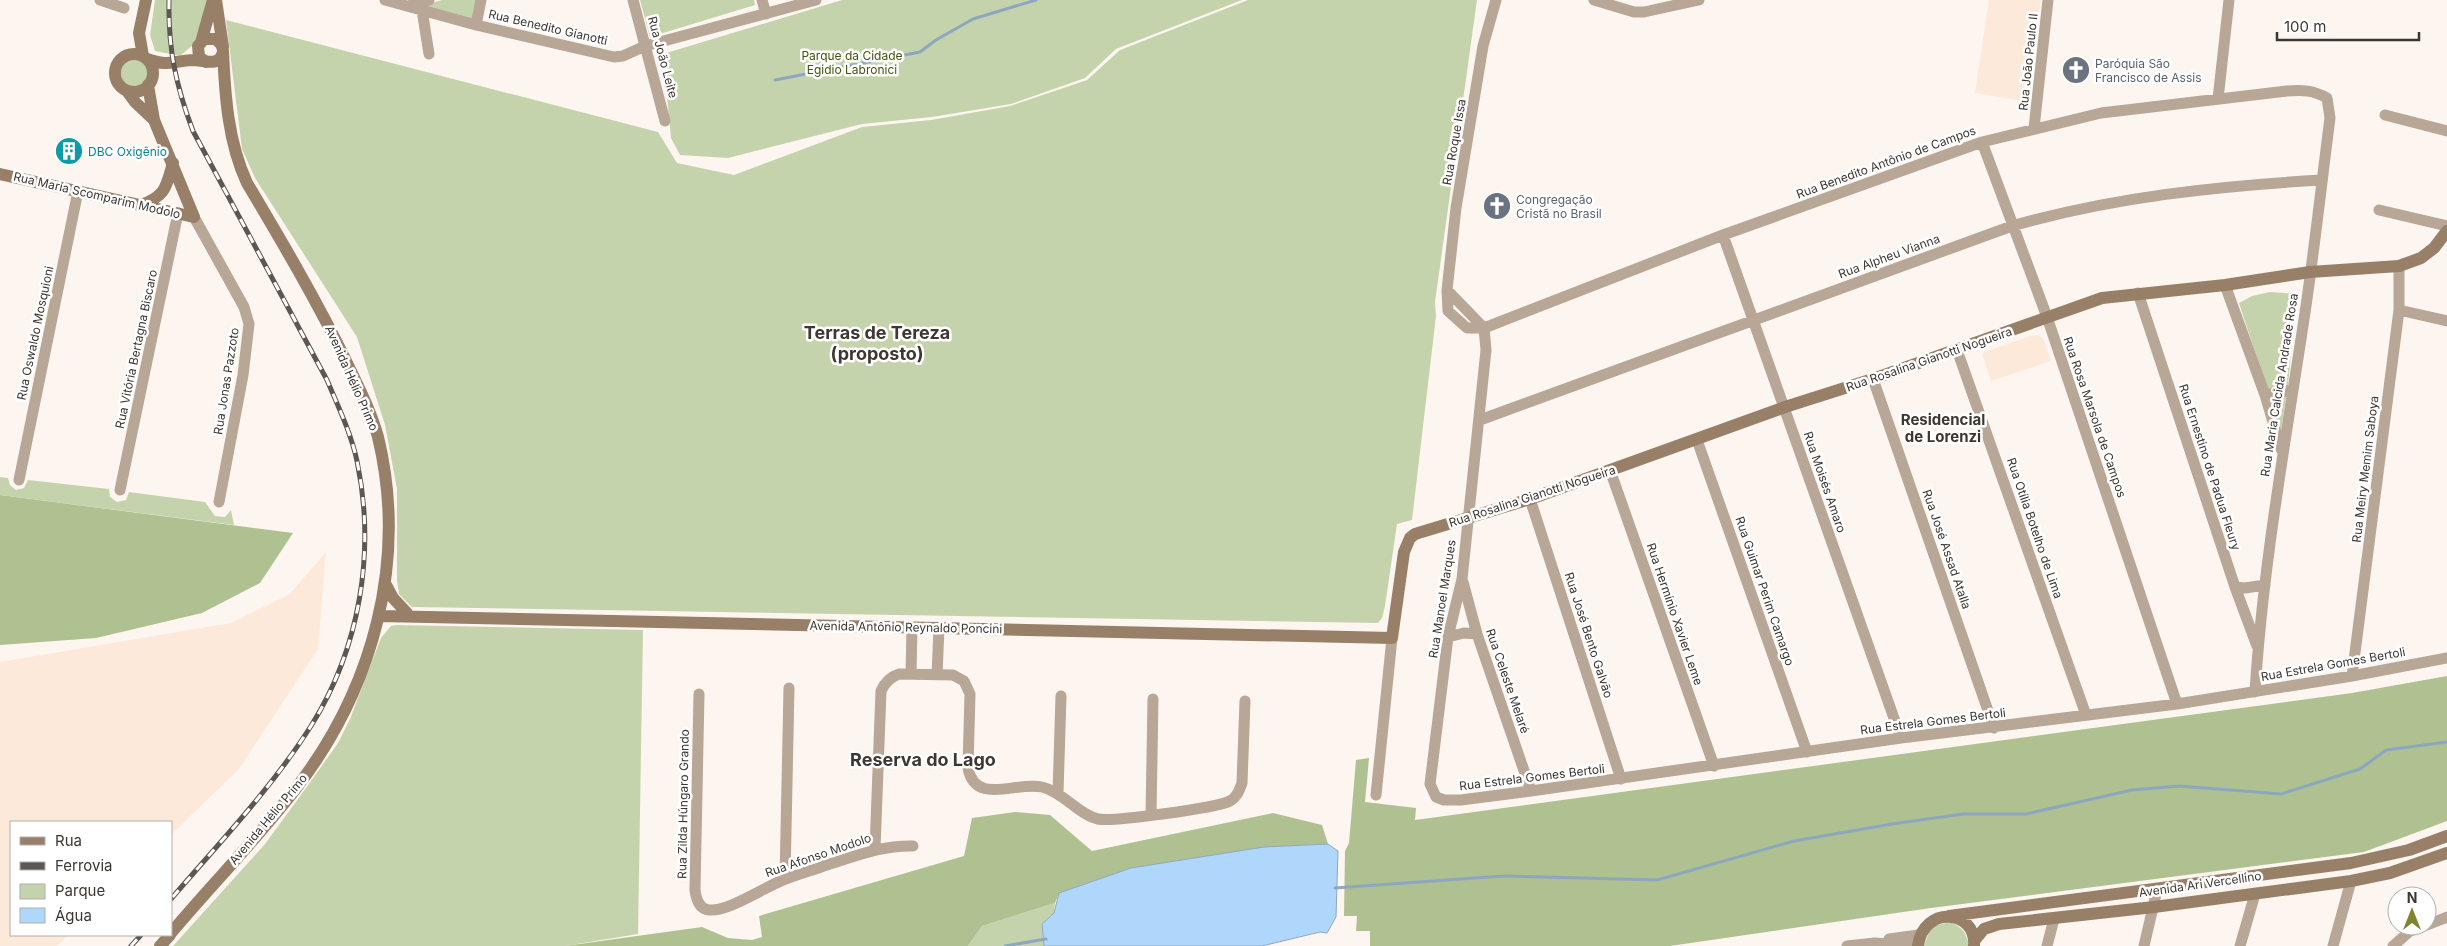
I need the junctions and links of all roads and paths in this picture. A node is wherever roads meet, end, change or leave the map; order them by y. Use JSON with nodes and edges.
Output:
{"nodes":[{"id":1,"x":100,"y":0,"type":"edge"},
{"id":2,"x":146,"y":0,"type":"edge"},
{"id":3,"x":214,"y":0,"type":"edge"},
{"id":4,"x":386,"y":0,"type":"edge"},
{"id":5,"x":429,"y":0,"type":"edge"},
{"id":6,"x":481,"y":0,"type":"edge"},
{"id":7,"x":633,"y":0,"type":"edge"},
{"id":8,"x":762,"y":0,"type":"edge"},
{"id":9,"x":816,"y":0,"type":"edge"},
{"id":10,"x":1496,"y":0,"type":"edge"},
{"id":11,"x":1594,"y":0,"type":"edge"},
{"id":12,"x":1699,"y":0,"type":"edge"},
{"id":13,"x":2048,"y":0,"type":"edge"},
{"id":14,"x":2230,"y":0,"type":"edge"},
{"id":15,"x":407,"y":6,"type":"junction"},
{"id":16,"x":124,"y":8,"type":"dead end"},
{"id":17,"x":422,"y":10,"type":"junction"},
{"id":18,"x":766,"y":14,"type":"junction"},
{"id":19,"x":476,"y":25,"type":"junction"},
{"id":20,"x":139,"y":33,"type":"junction"},
{"id":21,"x":200,"y":44,"type":"junction"},
{"id":22,"x":645,"y":46,"type":"junction"},
{"id":23,"x":223,"y":49,"type":"junction"},
{"id":24,"x":429,"y":54,"type":"dead end"},
{"id":25,"x":123,"y":57,"type":"junction"},
{"id":26,"x":145,"y":58,"type":"junction"},
{"id":27,"x":186,"y":61,"type":"junction"},
{"id":28,"x":208,"y":63,"type":"junction"},
{"id":29,"x":164,"y":65,"type":"junction"},
{"id":30,"x":224,"y":79,"type":"junction"},
{"id":31,"x":150,"y":82,"type":"junction"},
{"id":32,"x":127,"y":91,"type":"junction"},
{"id":33,"x":2314,"y":91,"type":"joint"},
{"id":34,"x":2218,"y":99,"type":"junction"},
{"id":35,"x":2385,"y":116,"type":"dead end"},
{"id":36,"x":154,"y":120,"type":"junction"},
{"id":37,"x":665,"y":121,"type":"dead end"},
{"id":38,"x":2034,"y":128,"type":"junction"},
{"id":39,"x":2447,"y":131,"type":"edge"},
{"id":40,"x":1982,"y":142,"type":"junction"},
{"id":41,"x":174,"y":163,"type":"junction"},
{"id":42,"x":0,"y":174,"type":"edge"},
{"id":43,"x":2322,"y":180,"type":"junction"},
{"id":44,"x":78,"y":191,"type":"junction"},
{"id":45,"x":141,"y":205,"type":"junction"},
{"id":46,"x":2378,"y":210,"type":"dead end"},
{"id":47,"x":178,"y":213,"type":"junction"},
{"id":48,"x":194,"y":217,"type":"junction"},
{"id":49,"x":2012,"y":226,"type":"junction"},
{"id":50,"x":2447,"y":226,"type":"edge"},
{"id":51,"x":2447,"y":231,"type":"edge"},
{"id":52,"x":1723,"y":235,"type":"junction"},
{"id":53,"x":2399,"y":266,"type":"junction"},
{"id":54,"x":2310,"y":272,"type":"junction"},
{"id":55,"x":2225,"y":285,"type":"junction"},
{"id":56,"x":2138,"y":293,"type":"junction"},
{"id":57,"x":2399,"y":310,"type":"junction"},
{"id":58,"x":2047,"y":317,"type":"junction"},
{"id":59,"x":1754,"y":320,"type":"junction"},
{"id":60,"x":2447,"y":321,"type":"edge"},
{"id":61,"x":1484,"y":328,"type":"junction"},
{"id":62,"x":1957,"y":350,"type":"junction"},
{"id":63,"x":1874,"y":379,"type":"junction"},
{"id":64,"x":2292,"y":390,"type":"junction"},
{"id":65,"x":2265,"y":395,"type":"junction"},
{"id":66,"x":1785,"y":407,"type":"junction"},
{"id":67,"x":1480,"y":420,"type":"junction"},
{"id":68,"x":1697,"y":440,"type":"junction"},
{"id":69,"x":2282,"y":452,"type":"junction"},
{"id":70,"x":1610,"y":470,"type":"junction"},
{"id":71,"x":19,"y":480,"type":"dead end"},
{"id":72,"x":120,"y":490,"type":"dead end"},
{"id":73,"x":1530,"y":499,"type":"junction"},
{"id":74,"x":219,"y":502,"type":"dead end"},
{"id":75,"x":1469,"y":517,"type":"junction"},
{"id":76,"x":1462,"y":579,"type":"junction"},
{"id":77,"x":385,"y":583,"type":"junction"},
{"id":78,"x":2265,"y":586,"type":"junction"},
{"id":79,"x":2235,"y":587,"type":"junction"},
{"id":80,"x":381,"y":613,"type":"junction"},
{"id":81,"x":408,"y":616,"type":"junction"},
{"id":82,"x":912,"y":627,"type":"junction"},
{"id":83,"x":938,"y":628,"type":"junction"},
{"id":84,"x":376,"y":634,"type":"junction"},
{"id":85,"x":1477,"y":634,"type":"junction"},
{"id":86,"x":1448,"y":637,"type":"junction"},
{"id":87,"x":1392,"y":638,"type":"junction"},
{"id":88,"x":2258,"y":648,"type":"junction"},
{"id":89,"x":2447,"y":658,"type":"edge"},
{"id":90,"x":911,"y":674,"type":"junction"},
{"id":91,"x":937,"y":675,"type":"junction"},
{"id":92,"x":2352,"y":676,"type":"junction"},
{"id":93,"x":789,"y":688,"type":"dead end"},
{"id":94,"x":2255,"y":692,"type":"junction"},
{"id":95,"x":699,"y":694,"type":"dead end"},
{"id":96,"x":1061,"y":696,"type":"dead end"},
{"id":97,"x":1153,"y":699,"type":"dead end"},
{"id":98,"x":1245,"y":702,"type":"dead end"},
{"id":99,"x":2177,"y":704,"type":"junction"},
{"id":100,"x":2086,"y":715,"type":"junction"},
{"id":101,"x":1994,"y":728,"type":"junction"},
{"id":102,"x":1901,"y":738,"type":"junction"},
{"id":103,"x":1807,"y":752,"type":"junction"},
{"id":104,"x":1714,"y":766,"type":"junction"},
{"id":105,"x":1621,"y":779,"type":"junction"},
{"id":106,"x":1430,"y":784,"type":"joint"},
{"id":107,"x":1531,"y":792,"type":"junction"},
{"id":108,"x":1058,"y":793,"type":"junction"},
{"id":109,"x":1376,"y":795,"type":"dead end"},
{"id":110,"x":1151,"y":815,"type":"junction"},
{"id":111,"x":2447,"y":836,"type":"edge"},
{"id":112,"x":913,"y":846,"type":"dead end"},
{"id":113,"x":875,"y":849,"type":"junction"},
{"id":114,"x":2409,"y":850,"type":"junction"},
{"id":115,"x":2447,"y":853,"type":"edge"},
{"id":116,"x":2414,"y":866,"type":"junction"},
{"id":117,"x":785,"y":879,"type":"junction"},
{"id":118,"x":2352,"y":881,"type":"junction"},
{"id":119,"x":2157,"y":890,"type":"junction"},
{"id":120,"x":2255,"y":894,"type":"junction"},
{"id":121,"x":2154,"y":907,"type":"junction"},
{"id":122,"x":707,"y":910,"type":"joint"},
{"id":123,"x":1949,"y":916,"type":"junction"},
{"id":124,"x":2054,"y":919,"type":"junction"},
{"id":125,"x":172,"y":932,"type":"edge"},
{"id":126,"x":168,"y":936,"type":"edge"},
{"id":127,"x":2405,"y":936,"type":"edge"},
{"id":128,"x":1917,"y":942,"type":"edge"},
{"id":129,"x":1974,"y":944,"type":"edge"},
{"id":130,"x":160,"y":946,"type":"edge"},
{"id":131,"x":1847,"y":946,"type":"edge"},
{"id":132,"x":2047,"y":946,"type":"edge"},
{"id":133,"x":2144,"y":946,"type":"edge"},
{"id":134,"x":2240,"y":946,"type":"edge"},
{"id":135,"x":2333,"y":946,"type":"edge"},
{"id":136,"x":2394,"y":946,"type":"edge"}],
"edges":[{"from":1,"to":16,"type":"street"},
{"from":2,"to":20,"type":"street"},
{"from":3,"to":21,"type":"street","name":"Avenida Hélio Primo"},
{"from":3,"to":23,"type":"street","name":"Avenida Hélio Primo"},
{"from":4,"to":15,"type":"street","name":"Rua Benedito Gianotti"},
{"from":5,"to":15,"type":"street"},
{"from":6,"to":19,"type":"street"},
{"from":7,"to":22,"type":"street","name":"Rua João Leite"},
{"from":8,"to":18,"type":"street"},
{"from":9,"to":18,"type":"street","name":"Rua Benedito Gianotti"},
{"from":10,"to":61,"type":"street","name":"Rua Roque Issa"},
{"from":11,"to":12,"type":"street"},
{"from":13,"to":38,"type":"street","name":"Rua João Paulo II"},
{"from":14,"to":34,"type":"street"},
{"from":15,"to":17,"type":"street","name":"Rua Benedito Gianotti"},
{"from":17,"to":19,"type":"street","name":"Rua Benedito Gianotti"},
{"from":17,"to":24,"type":"street"},
{"from":18,"to":22,"type":"street","name":"Rua Benedito Gianotti"},
{"from":19,"to":22,"type":"street","name":"Rua Benedito Gianotti"},
{"from":20,"to":25,"type":"street"},
{"from":20,"to":26,"type":"street"},
{"from":21,"to":23,"type":"street"},
{"from":21,"to":27,"type":"street"},
{"from":21,"to":28,"type":"street"},
{"from":22,"to":37,"type":"street","name":"Rua João Leite"},
{"from":23,"to":28,"type":"street"},
{"from":23,"to":30,"type":"street","name":"Avenida Hélio Primo"},
{"from":25,"to":26,"type":"street"},
{"from":25,"to":32,"type":"street"},
{"from":26,"to":29,"type":"street"},
{"from":26,"to":31,"type":"street"},
{"from":27,"to":28,"type":"street"},
{"from":27,"to":29,"type":"street"},
{"from":28,"to":30,"type":"street"},
{"from":29,"to":31,"type":"street"},
{"from":30,"to":77,"type":"street","name":"Avenida Hélio Primo"},
{"from":31,"to":32,"type":"street"},
{"from":31,"to":36,"type":"street"},
{"from":32,"to":36,"type":"street"},
{"from":33,"to":34,"type":"street","name":"Rua Benedito Antônio de Campos"},
{"from":33,"to":43,"type":"street","name":"Rua Maria Calcida Andrade Rosa"},
{"from":34,"to":38,"type":"street","name":"Rua Benedito Antônio de Campos"},
{"from":35,"to":39,"type":"street"},
{"from":36,"to":41,"type":"street"},
{"from":38,"to":40,"type":"street","name":"Rua Benedito Antônio de Campos"},
{"from":40,"to":49,"type":"street","name":"Rua Rosa Marsola de Campos"},
{"from":40,"to":52,"type":"street","name":"Rua Benedito Antônio de Campos"},
{"from":41,"to":45,"type":"street"},
{"from":41,"to":48,"type":"street"},
{"from":42,"to":44,"type":"street","name":"Rua Maria Scomparim Modolo"},
{"from":43,"to":49,"type":"street","name":"Rua Alpheu Vianna"},
{"from":43,"to":54,"type":"street","name":"Rua Maria Calcida Andrade Rosa"},
{"from":44,"to":45,"type":"street","name":"Rua Maria Scomparim Modolo"},
{"from":44,"to":71,"type":"street","name":"Rua Oswaldo Mosquioni"},
{"from":45,"to":47,"type":"street","name":"Rua Maria Scomparim Modolo"},
{"from":46,"to":50,"type":"street"},
{"from":47,"to":48,"type":"street","name":"Rua Maria Scomparim Modolo"},
{"from":47,"to":72,"type":"street","name":"Rua Vitória Bertagna Biscaro"},
{"from":48,"to":74,"type":"street","name":"Rua Jonas Pazzoto"},
{"from":49,"to":58,"type":"street","name":"Rua Rosa Marsola de Campos"},
{"from":49,"to":59,"type":"street","name":"Rua Alpheu Vianna"},
{"from":51,"to":53,"type":"street","name":"Rua Rosalina Gianotti Nogueira"},
{"from":52,"to":59,"type":"street","name":"Rua Moisés Amaro"},
{"from":52,"to":61,"type":"street","name":"Rua Benedito Antônio de Campos"},
{"from":53,"to":54,"type":"street","name":"Rua Rosalina Gianotti Nogueira"},
{"from":53,"to":57,"type":"street","name":"Rua Meiry Memim Saboya"},
{"from":54,"to":55,"type":"street","name":"Rua Rosalina Gianotti Nogueira"},
{"from":54,"to":64,"type":"street","name":"Rua Maria Calcida Andrade Rosa"},
{"from":55,"to":56,"type":"street","name":"Rua Rosalina Gianotti Nogueira"},
{"from":55,"to":65,"type":"street"},
{"from":56,"to":58,"type":"street","name":"Rua Rosalina Gianotti Nogueira"},
{"from":56,"to":79,"type":"street","name":"Rua Ernestino de Padua Fleury"},
{"from":57,"to":60,"type":"street"},
{"from":57,"to":92,"type":"street","name":"Rua Meiry Memim Saboya"},
{"from":58,"to":62,"type":"street","name":"Rua Rosalina Gianotti Nogueira"},
{"from":58,"to":99,"type":"street","name":"Rua Rosa Marsola de Campos"},
{"from":59,"to":66,"type":"street","name":"Rua Moisés Amaro"},
{"from":59,"to":67,"type":"street","name":"Rua Alpheu Vianna"},
{"from":61,"to":67,"type":"street","name":"Rua Manoel Marques"},
{"from":62,"to":63,"type":"street","name":"Rua Rosalina Gianotti Nogueira"},
{"from":62,"to":100,"type":"street","name":"Rua Otília Botelho de Lima"},
{"from":63,"to":66,"type":"street","name":"Rua Rosalina Gianotti Nogueira"},
{"from":63,"to":101,"type":"street","name":"Rua José Assad Atalla"},
{"from":64,"to":65,"type":"street"},
{"from":64,"to":69,"type":"street","name":"Rua Maria Calcida Andrade Rosa"},
{"from":65,"to":69,"type":"street"},
{"from":66,"to":68,"type":"street","name":"Rua Rosalina Gianotti Nogueira"},
{"from":66,"to":102,"type":"street","name":"Rua Moisés Amaro"},
{"from":67,"to":75,"type":"street","name":"Rua Manoel Marques"},
{"from":68,"to":70,"type":"street","name":"Rua Rosalina Gianotti Nogueira"},
{"from":68,"to":103,"type":"street","name":"Rua Guimar Perim Camargo"},
{"from":69,"to":78,"type":"street","name":"Rua Maria Calcida Andrade Rosa"},
{"from":70,"to":73,"type":"street","name":"Rua Rosalina Gianotti Nogueira"},
{"from":70,"to":104,"type":"street","name":"Rua Hermínio Xavier Leme"},
{"from":73,"to":75,"type":"street","name":"Rua Rosalina Gianotti Nogueira"},
{"from":73,"to":105,"type":"street","name":"Rua José Bento Galvão"},
{"from":75,"to":76,"type":"street","name":"Rua Manoel Marques"},
{"from":75,"to":87,"type":"street","name":"Rua Rosalina Gianotti Nogueira"},
{"from":76,"to":85,"type":"street","name":"Rua Celeste Melaré"},
{"from":76,"to":86,"type":"street","name":"Rua Manoel Marques"},
{"from":77,"to":80,"type":"street","name":"Avenida Hélio Primo"},
{"from":77,"to":81,"type":"street"},
{"from":78,"to":79,"type":"street"},
{"from":78,"to":88,"type":"street","name":"Rua Maria Calcida Andrade Rosa"},
{"from":79,"to":88,"type":"street","name":"Rua Ernestino de Padua Fleury"},
{"from":80,"to":81,"type":"street","name":"Avenida Antônio Reynaldo Poncini"},
{"from":80,"to":84,"type":"street","name":"Avenida Hélio Primo"},
{"from":81,"to":82,"type":"street","name":"Avenida Antônio Reynaldo Poncini"},
{"from":81,"to":84,"type":"street"},
{"from":82,"to":83,"type":"street","name":"Avenida Antônio Reynaldo Poncini"},
{"from":82,"to":90,"type":"street"},
{"from":83,"to":87,"type":"street","name":"Avenida Antônio Reynaldo Poncini"},
{"from":83,"to":91,"type":"street"},
{"from":84,"to":125,"type":"street","name":"Avenida Hélio Primo"},
{"from":85,"to":86,"type":"street"},
{"from":85,"to":107,"type":"street","name":"Rua Celeste Melaré"},
{"from":86,"to":106,"type":"street","name":"Rua Manoel Marques"},
{"from":87,"to":109,"type":"street"},
{"from":88,"to":94,"type":"street","name":"Rua Maria Calcida Andrade Rosa"},
{"from":89,"to":92,"type":"street","name":"Rua Estrela Gomes Bertoli"},
{"from":90,"to":91,"type":"street"},
{"from":90,"to":113,"type":"street"},
{"from":91,"to":108,"type":"street"},
{"from":92,"to":94,"type":"street","name":"Rua Estrela Gomes Bertoli"},
{"from":93,"to":117,"type":"street"},
{"from":94,"to":99,"type":"street","name":"Rua Estrela Gomes Bertoli"},
{"from":95,"to":122,"type":"street","name":"Rua Zilda Húngaro Grando"},
{"from":96,"to":108,"type":"street"},
{"from":97,"to":110,"type":"street"},
{"from":98,"to":110,"type":"street"},
{"from":99,"to":100,"type":"street","name":"Rua Estrela Gomes Bertoli"},
{"from":100,"to":101,"type":"street","name":"Rua Estrela Gomes Bertoli"},
{"from":101,"to":102,"type":"street","name":"Rua Estrela Gomes Bertoli"},
{"from":102,"to":103,"type":"street","name":"Rua Estrela Gomes Bertoli"},
{"from":103,"to":104,"type":"street","name":"Rua Estrela Gomes Bertoli"},
{"from":104,"to":105,"type":"street","name":"Rua Estrela Gomes Bertoli"},
{"from":105,"to":107,"type":"street","name":"Rua Estrela Gomes Bertoli"},
{"from":106,"to":107,"type":"street","name":"Rua Estrela Gomes Bertoli"},
{"from":108,"to":110,"type":"street"},
{"from":111,"to":114,"type":"street","name":"Avenida Ari Vercellino"},
{"from":112,"to":113,"type":"street","name":"Rua Afonso Modolo"},
{"from":113,"to":117,"type":"street","name":"Rua Afonso Modolo"},
{"from":114,"to":116,"type":"street"},
{"from":114,"to":119,"type":"street","name":"Avenida Ari Vercellino"},
{"from":115,"to":116,"type":"street","name":"Avenida Ari Vercellino"},
{"from":116,"to":118,"type":"street","name":"Avenida Ari Vercellino"},
{"from":117,"to":122,"type":"street","name":"Rua Afonso Modolo"},
{"from":118,"to":120,"type":"street","name":"Avenida Ari Vercellino"},
{"from":118,"to":135,"type":"street"},
{"from":119,"to":121,"type":"street"},
{"from":119,"to":123,"type":"street","name":"Avenida Ari Vercellino"},
{"from":120,"to":121,"type":"street","name":"Avenida Ari Vercellino"},
{"from":120,"to":134,"type":"street"},
{"from":121,"to":124,"type":"street","name":"Avenida Ari Vercellino"},
{"from":121,"to":133,"type":"street"},
{"from":123,"to":128,"type":"street","name":"Avenida Ari Vercellino"},
{"from":123,"to":129,"type":"street"},
{"from":124,"to":129,"type":"street","name":"Avenida Ari Vercellino"},
{"from":124,"to":132,"type":"street"},
{"from":126,"to":130,"type":"street","name":"Avenida Hélio Primo"},
{"from":127,"to":136,"type":"street"},
{"from":128,"to":131,"type":"street"}]}
